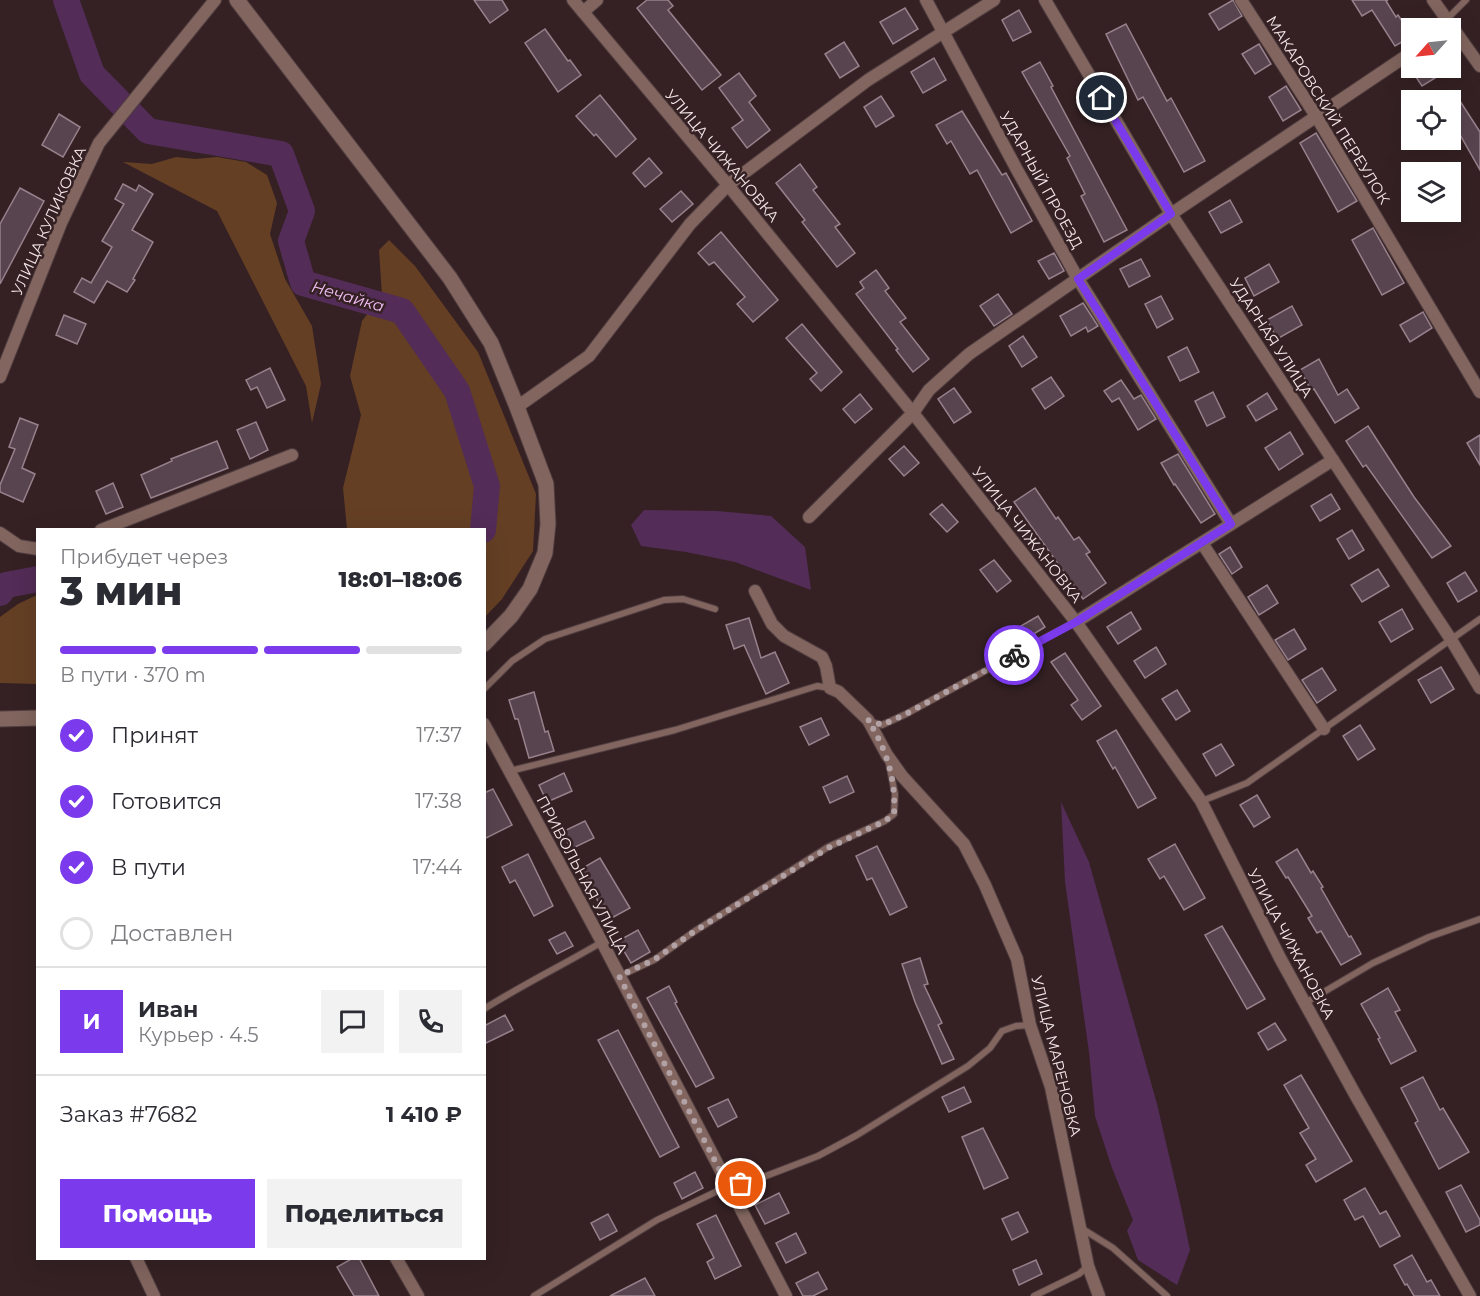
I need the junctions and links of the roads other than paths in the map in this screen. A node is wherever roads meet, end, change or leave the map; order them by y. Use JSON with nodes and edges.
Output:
{"nodes":[{"id":1,"x":215,"y":0,"type":"edge"},
{"id":2,"x":238,"y":0,"type":"edge"},
{"id":3,"x":573,"y":0,"type":"edge"},
{"id":4,"x":597,"y":0,"type":"edge"},
{"id":5,"x":926,"y":0,"type":"edge"},
{"id":6,"x":994,"y":0,"type":"edge"},
{"id":7,"x":1045,"y":0,"type":"edge"},
{"id":8,"x":1241,"y":0,"type":"edge"},
{"id":9,"x":1434,"y":0,"type":"edge"},
{"id":10,"x":1466,"y":0,"type":"edge"},
{"id":11,"x":583,"y":12,"type":"junction"},
{"id":12,"x":1441,"y":18,"type":"edge"},
{"id":13,"x":1449,"y":18,"type":"edge"},
{"id":14,"x":943,"y":31,"type":"junction"},
{"id":15,"x":1461,"y":44,"type":"edge"},
{"id":16,"x":1401,"y":59,"type":"edge"},
{"id":17,"x":1480,"y":66,"type":"edge"},
{"id":18,"x":1316,"y":116,"type":"junction"},
{"id":19,"x":728,"y":185,"type":"junction"},
{"id":20,"x":1171,"y":214,"type":"junction"},
{"id":21,"x":1078,"y":279,"type":"junction"},
{"id":22,"x":0,"y":377,"type":"edge"},
{"id":23,"x":1480,"y":392,"type":"edge"},
{"id":24,"x":517,"y":407,"type":"junction"},
{"id":25,"x":913,"y":413,"type":"junction"},
{"id":26,"x":292,"y":455,"type":"dead end"},
{"id":27,"x":1333,"y":460,"type":"junction"},
{"id":28,"x":809,"y":518,"type":"dead end"},
{"id":29,"x":1231,"y":524,"type":"junction"},
{"id":30,"x":107,"y":528,"type":"edge"},
{"id":31,"x":0,"y":533,"type":"edge"},
{"id":32,"x":1202,"y":543,"type":"junction"},
{"id":33,"x":36,"y":549,"type":"edge"},
{"id":34,"x":756,"y":591,"type":"dead end"},
{"id":35,"x":715,"y":609,"type":"dead end"},
{"id":36,"x":1480,"y":619,"type":"edge"},
{"id":37,"x":1076,"y":622,"type":"junction"},
{"id":38,"x":1450,"y":638,"type":"junction"},
{"id":39,"x":486,"y":642,"type":"edge"},
{"id":40,"x":486,"y":687,"type":"edge"},
{"id":41,"x":830,"y":687,"type":"junction"},
{"id":42,"x":1480,"y":688,"type":"edge"},
{"id":43,"x":36,"y":718,"type":"edge"},
{"id":44,"x":0,"y":719,"type":"edge"},
{"id":45,"x":868,"y":720,"type":"junction"},
{"id":46,"x":486,"y":727,"type":"edge"},
{"id":47,"x":1324,"y":729,"type":"junction"},
{"id":48,"x":887,"y":755,"type":"junction"},
{"id":49,"x":510,"y":771,"type":"junction"},
{"id":50,"x":1201,"y":801,"type":"junction"},
{"id":51,"x":1480,"y":919,"type":"edge"},
{"id":52,"x":602,"y":942,"type":"junction"},
{"id":53,"x":619,"y":976,"type":"junction"},
{"id":54,"x":1305,"y":1003,"type":"junction"},
{"id":55,"x":486,"y":1008,"type":"edge"},
{"id":56,"x":1030,"y":1025,"type":"junction"},
{"id":57,"x":728,"y":1186,"type":"junction"},
{"id":58,"x":1080,"y":1227,"type":"junction"},
{"id":59,"x":137,"y":1260,"type":"edge"},
{"id":60,"x":397,"y":1260,"type":"edge"},
{"id":61,"x":1088,"y":1266,"type":"junction"},
{"id":62,"x":154,"y":1296,"type":"edge"},
{"id":63,"x":418,"y":1296,"type":"edge"},
{"id":64,"x":534,"y":1296,"type":"edge"},
{"id":65,"x":786,"y":1296,"type":"edge"},
{"id":66,"x":1034,"y":1296,"type":"edge"},
{"id":67,"x":1099,"y":1296,"type":"edge"},
{"id":68,"x":1167,"y":1296,"type":"edge"},
{"id":69,"x":1470,"y":1296,"type":"edge"}],
"edges":[{"from":1,"to":22,"type":"street","name":"УЛИЦА КУЛИКОВКА"},
{"from":2,"to":24,"type":"street"},
{"from":3,"to":11,"type":"street","name":"УЛИЦА ЧИЖАНОВКА"},
{"from":4,"to":11,"type":"street"},
{"from":5,"to":14,"type":"street","name":"УДАРНЫЙ ПРОЕЗД"},
{"from":6,"to":14,"type":"street"},
{"from":7,"to":20,"type":"street","name":"УДАРНАЯ УЛИЦА"},
{"from":8,"to":18,"type":"street","name":"МАКАРОВСКИЙ ПЕРЕУЛОК"},
{"from":9,"to":12,"type":"street"},
{"from":10,"to":13,"type":"lane"},
{"from":11,"to":19,"type":"street","name":"УЛИЦА ЧИЖАНОВКА"},
{"from":14,"to":19,"type":"street"},
{"from":14,"to":21,"type":"street","name":"УДАРНЫЙ ПРОЕЗД"},
{"from":15,"to":17,"type":"street"},
{"from":16,"to":18,"type":"street"},
{"from":18,"to":20,"type":"street"},
{"from":18,"to":23,"type":"street","name":"МАКАРОВСКИЙ ПЕРЕУЛОК"},
{"from":19,"to":24,"type":"street"},
{"from":19,"to":25,"type":"street","name":"УЛИЦА ЧИЖАНОВКА"},
{"from":20,"to":21,"type":"street"},
{"from":20,"to":27,"type":"street","name":"УДАРНАЯ УЛИЦА"},
{"from":21,"to":25,"type":"street"},
{"from":21,"to":29,"type":"street","name":"УДАРНЫЙ ПРОЕЗД"},
{"from":24,"to":39,"type":"street"},
{"from":25,"to":28,"type":"street"},
{"from":25,"to":37,"type":"street","name":"УЛИЦА ЧИЖАНОВКА"},
{"from":26,"to":30,"type":"street"},
{"from":27,"to":29,"type":"street"},
{"from":27,"to":38,"type":"street","name":"УДАРНАЯ УЛИЦА"},
{"from":29,"to":32,"type":"street"},
{"from":31,"to":33,"type":"street"},
{"from":32,"to":37,"type":"street"},
{"from":32,"to":47,"type":"street"},
{"from":34,"to":41,"type":"street"},
{"from":35,"to":40,"type":"lane"},
{"from":36,"to":38,"type":"lane"},
{"from":37,"to":45,"type":"lane"},
{"from":37,"to":50,"type":"street","name":"УЛИЦА ЧИЖАНОВКА"},
{"from":38,"to":42,"type":"street","name":"УДАРНАЯ УЛИЦА"},
{"from":38,"to":47,"type":"lane"},
{"from":41,"to":45,"type":"street","name":"УЛИЦА МАРЕНОВКА"},
{"from":41,"to":49,"type":"lane"},
{"from":43,"to":44,"type":"street"},
{"from":45,"to":48,"type":"street","name":"УЛИЦА МАРЕНОВКА"},
{"from":46,"to":49,"type":"street","name":"ПРИВОЛЬНАЯ УЛИЦА"},
{"from":47,"to":50,"type":"lane"},
{"from":48,"to":53,"type":"lane"},
{"from":48,"to":56,"type":"street","name":"УЛИЦА МАРЕНОВКА"},
{"from":49,"to":52,"type":"street","name":"ПРИВОЛЬНАЯ УЛИЦА"},
{"from":50,"to":54,"type":"street","name":"УЛИЦА ЧИЖАНОВКА"},
{"from":51,"to":54,"type":"lane"},
{"from":52,"to":53,"type":"street","name":"ПРИВОЛЬНАЯ УЛИЦА"},
{"from":52,"to":55,"type":"lane"},
{"from":53,"to":57,"type":"street","name":"ПРИВОЛЬНАЯ УЛИЦА"},
{"from":54,"to":69,"type":"street","name":"УЛИЦА ЧИЖАНОВКА"},
{"from":56,"to":57,"type":"lane"},
{"from":56,"to":58,"type":"street","name":"УЛИЦА МАРЕНОВКА"},
{"from":57,"to":64,"type":"lane"},
{"from":57,"to":65,"type":"street","name":"ПРИВОЛЬНАЯ УЛИЦА"},
{"from":58,"to":61,"type":"street","name":"УЛИЦА МАРЕНОВКА"},
{"from":58,"to":68,"type":"lane"},
{"from":59,"to":62,"type":"street"},
{"from":60,"to":63,"type":"street"},
{"from":61,"to":66,"type":"lane"},
{"from":61,"to":67,"type":"street","name":"УЛИЦА МАРЕНОВКА"}]}
